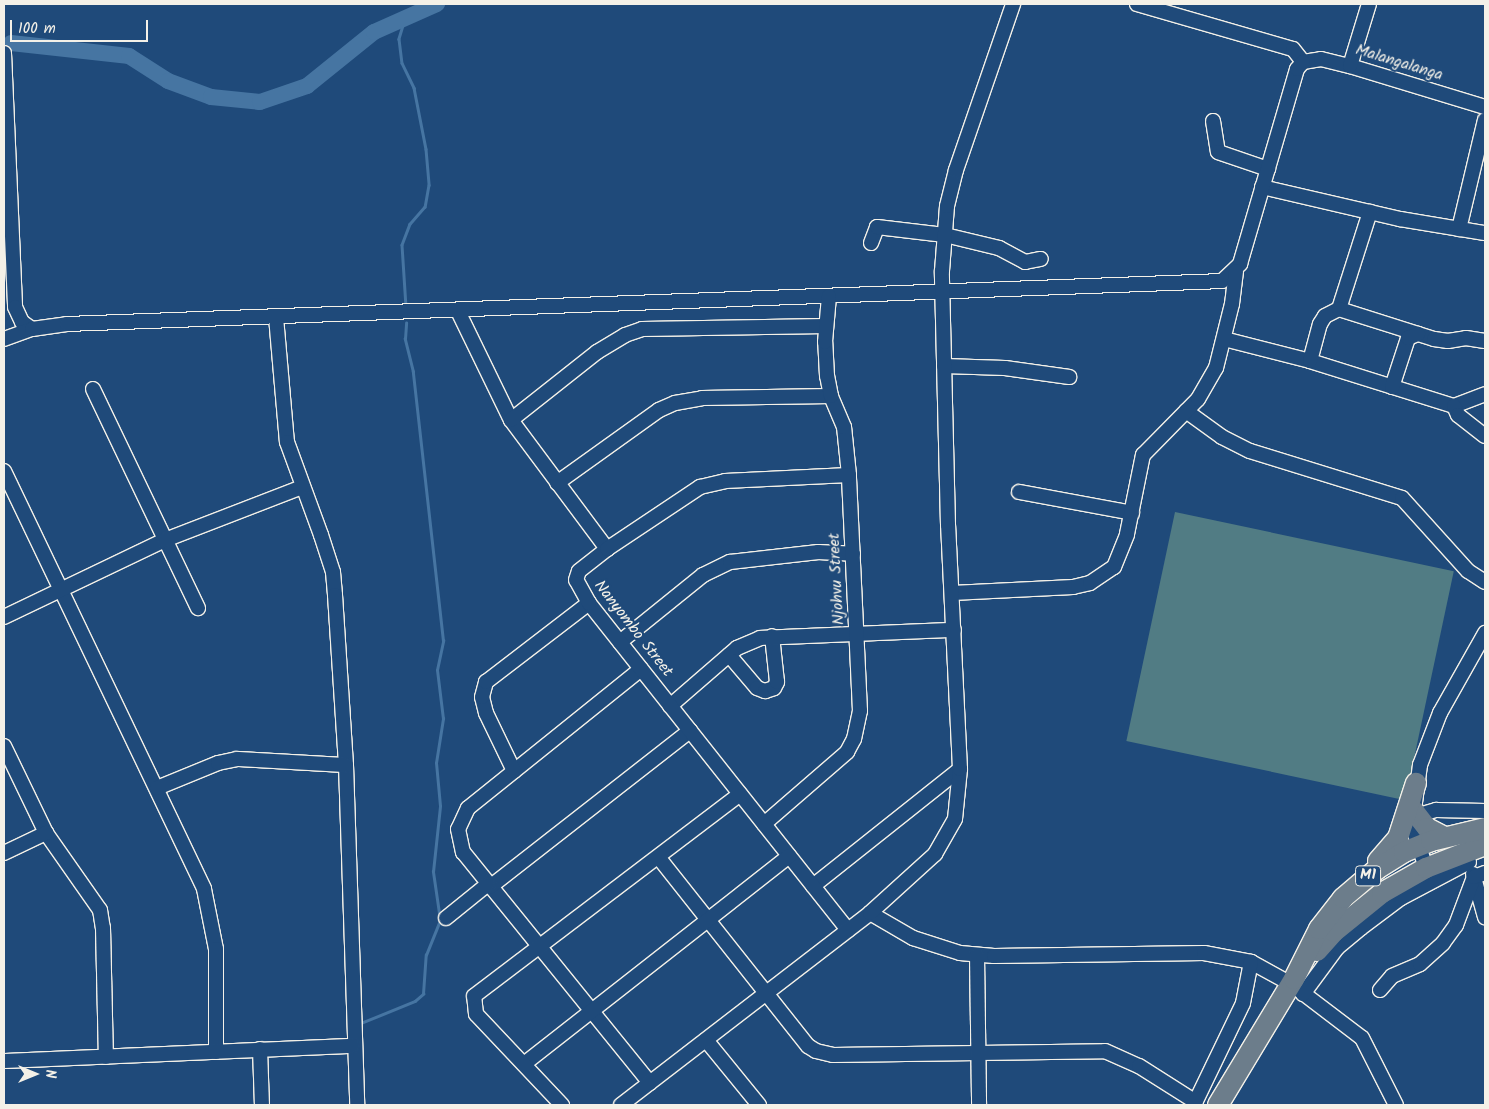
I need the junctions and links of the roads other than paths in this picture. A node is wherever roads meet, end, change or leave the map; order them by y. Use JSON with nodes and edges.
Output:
{"nodes":[{"id":1,"x":1013,"y":4,"type":"edge"},
{"id":2,"x":1137,"y":4,"type":"edge"},
{"id":3,"x":1369,"y":4,"type":"edge"},
{"id":4,"x":4,"y":53,"type":"edge"},
{"id":5,"x":1302,"y":62,"type":"junction"},
{"id":6,"x":1350,"y":66,"type":"junction"},
{"id":7,"x":1485,"y":107,"type":"edge"},
{"id":8,"x":1485,"y":120,"type":"edge"},
{"id":9,"x":1213,"y":121,"type":"dead end"},
{"id":10,"x":1268,"y":169,"type":"junction"},
{"id":11,"x":1262,"y":187,"type":"junction"},
{"id":12,"x":1370,"y":212,"type":"junction"},
{"id":13,"x":1459,"y":229,"type":"junction"},
{"id":14,"x":1485,"y":233,"type":"edge"},
{"id":15,"x":944,"y":235,"type":"junction"},
{"id":16,"x":871,"y":243,"type":"dead end"},
{"id":17,"x":1041,"y":259,"type":"dead end"},
{"id":18,"x":1236,"y":271,"type":"junction"},
{"id":19,"x":943,"y":292,"type":"junction"},
{"id":20,"x":829,"y":296,"type":"junction"},
{"id":21,"x":1339,"y":309,"type":"junction"},
{"id":22,"x":458,"y":311,"type":"junction"},
{"id":23,"x":276,"y":317,"type":"junction"},
{"id":24,"x":826,"y":326,"type":"junction"},
{"id":25,"x":32,"y":329,"type":"junction"},
{"id":26,"x":1418,"y":334,"type":"junction"},
{"id":27,"x":4,"y":339,"type":"edge"},
{"id":28,"x":1224,"y":340,"type":"junction"},
{"id":29,"x":1485,"y":341,"type":"edge"},
{"id":30,"x":1310,"y":361,"type":"junction"},
{"id":31,"x":944,"y":366,"type":"junction"},
{"id":32,"x":1069,"y":377,"type":"dead end"},
{"id":33,"x":1392,"y":387,"type":"junction"},
{"id":34,"x":93,"y":389,"type":"dead end"},
{"id":35,"x":1485,"y":394,"type":"edge"},
{"id":36,"x":831,"y":396,"type":"junction"},
{"id":37,"x":1454,"y":406,"type":"junction"},
{"id":38,"x":1186,"y":411,"type":"junction"},
{"id":39,"x":510,"y":420,"type":"junction"},
{"id":40,"x":1485,"y":436,"type":"edge"},
{"id":41,"x":4,"y":471,"type":"edge"},
{"id":42,"x":849,"y":475,"type":"junction"},
{"id":43,"x":557,"y":484,"type":"junction"},
{"id":44,"x":302,"y":488,"type":"junction"},
{"id":45,"x":1019,"y":492,"type":"dead end"},
{"id":46,"x":1132,"y":513,"type":"junction"},
{"id":47,"x":166,"y":540,"type":"junction"},
{"id":48,"x":607,"y":548,"type":"junction"},
{"id":49,"x":853,"y":554,"type":"junction"},
{"id":50,"x":1485,"y":582,"type":"edge"},
{"id":51,"x":60,"y":591,"type":"junction"},
{"id":52,"x":952,"y":593,"type":"junction"},
{"id":53,"x":589,"y":604,"type":"junction"},
{"id":54,"x":198,"y":608,"type":"dead end"},
{"id":55,"x":4,"y":617,"type":"edge"},
{"id":56,"x":954,"y":630,"type":"junction"},
{"id":57,"x":858,"y":632,"type":"junction"},
{"id":58,"x":1485,"y":634,"type":"edge"},
{"id":59,"x":772,"y":636,"type":"junction"},
{"id":60,"x":620,"y":642,"type":"junction"},
{"id":61,"x":729,"y":655,"type":"junction"},
{"id":62,"x":641,"y":669,"type":"junction"},
{"id":63,"x":670,"y":706,"type":"junction"},
{"id":64,"x":690,"y":731,"type":"junction"},
{"id":65,"x":4,"y":746,"type":"edge"},
{"id":66,"x":346,"y":765,"type":"junction"},
{"id":67,"x":960,"y":769,"type":"junction"},
{"id":68,"x":514,"y":771,"type":"junction"},
{"id":69,"x":1416,"y":783,"type":"junction"},
{"id":70,"x":157,"y":788,"type":"junction"},
{"id":71,"x":740,"y":794,"type":"junction"},
{"id":72,"x":1485,"y":811,"type":"edge"},
{"id":73,"x":1414,"y":813,"type":"junction"},
{"id":74,"x":764,"y":824,"type":"junction"},
{"id":75,"x":1485,"y":828,"type":"edge"},
{"id":76,"x":46,"y":833,"type":"junction"},
{"id":77,"x":1446,"y":836,"type":"junction"},
{"id":78,"x":1417,"y":846,"type":"junction"},
{"id":79,"x":1474,"y":852,"type":"edge"},
{"id":80,"x":4,"y":853,"type":"edge"},
{"id":81,"x":790,"y":856,"type":"junction"},
{"id":82,"x":659,"y":858,"type":"junction"},
{"id":83,"x":1426,"y":868,"type":"junction"},
{"id":84,"x":1480,"y":875,"type":"edge"},
{"id":85,"x":489,"y":886,"type":"junction"},
{"id":86,"x":813,"y":886,"type":"junction"},
{"id":87,"x":1343,"y":898,"type":"junction"},
{"id":88,"x":870,"y":913,"type":"junction"},
{"id":89,"x":1485,"y":917,"type":"edge"},
{"id":90,"x":446,"y":918,"type":"dead end"},
{"id":91,"x":710,"y":920,"type":"junction"},
{"id":92,"x":848,"y":930,"type":"junction"},
{"id":93,"x":540,"y":949,"type":"junction"},
{"id":94,"x":978,"y":955,"type":"junction"},
{"id":95,"x":1251,"y":962,"type":"junction"},
{"id":96,"x":1296,"y":986,"type":"junction"},
{"id":97,"x":1380,"y":990,"type":"dead end"},
{"id":98,"x":765,"y":992,"type":"junction"},
{"id":99,"x":591,"y":1011,"type":"junction"},
{"id":100,"x":706,"y":1040,"type":"junction"},
{"id":101,"x":353,"y":1046,"type":"junction"},
{"id":102,"x":260,"y":1050,"type":"junction"},
{"id":103,"x":976,"y":1050,"type":"junction"},
{"id":104,"x":216,"y":1052,"type":"junction"},
{"id":105,"x":106,"y":1058,"type":"junction"},
{"id":106,"x":4,"y":1061,"type":"edge"},
{"id":107,"x":524,"y":1064,"type":"junction"},
{"id":108,"x":650,"y":1083,"type":"junction"},
{"id":109,"x":1195,"y":1104,"type":"edge"},
{"id":110,"x":262,"y":1105,"type":"edge"},
{"id":111,"x":356,"y":1105,"type":"edge"},
{"id":112,"x":562,"y":1105,"type":"edge"},
{"id":113,"x":620,"y":1105,"type":"edge"},
{"id":114,"x":759,"y":1105,"type":"edge"},
{"id":115,"x":979,"y":1105,"type":"edge"},
{"id":116,"x":1218,"y":1105,"type":"edge"},
{"id":117,"x":1396,"y":1105,"type":"edge"}],
"edges":[{"from":1,"to":15,"type":"street"},
{"from":2,"to":5,"type":"street"},
{"from":3,"to":6,"type":"street"},
{"from":4,"to":25,"type":"street"},
{"from":5,"to":6,"type":"street","name":"Malangalanga"},
{"from":5,"to":10,"type":"street"},
{"from":6,"to":7,"type":"street","name":"Malangalanga"},
{"from":8,"to":13,"type":"street"},
{"from":9,"to":10,"type":"street"},
{"from":10,"to":11,"type":"street"},
{"from":11,"to":12,"type":"street"},
{"from":11,"to":18,"type":"street"},
{"from":12,"to":13,"type":"street"},
{"from":12,"to":21,"type":"street"},
{"from":13,"to":14,"type":"street"},
{"from":15,"to":16,"type":"street"},
{"from":15,"to":17,"type":"street"},
{"from":15,"to":19,"type":"street"},
{"from":18,"to":19,"type":"street"},
{"from":18,"to":28,"type":"street"},
{"from":19,"to":20,"type":"street"},
{"from":19,"to":31,"type":"street"},
{"from":20,"to":22,"type":"street"},
{"from":20,"to":24,"type":"street","name":"Njohvu Street"},
{"from":21,"to":26,"type":"street"},
{"from":21,"to":30,"type":"street"},
{"from":22,"to":23,"type":"street"},
{"from":22,"to":39,"type":"street"},
{"from":23,"to":25,"type":"street"},
{"from":23,"to":44,"type":"street"},
{"from":24,"to":36,"type":"street","name":"Njohvu Street"},
{"from":24,"to":39,"type":"street"},
{"from":25,"to":27,"type":"street"},
{"from":26,"to":29,"type":"street"},
{"from":26,"to":33,"type":"street"},
{"from":28,"to":30,"type":"street"},
{"from":28,"to":38,"type":"street"},
{"from":30,"to":33,"type":"street"},
{"from":31,"to":32,"type":"street"},
{"from":31,"to":52,"type":"street"},
{"from":33,"to":37,"type":"street"},
{"from":34,"to":47,"type":"street"},
{"from":35,"to":37,"type":"street"},
{"from":36,"to":42,"type":"street","name":"Njohvu Street"},
{"from":36,"to":43,"type":"street"},
{"from":37,"to":40,"type":"street"},
{"from":38,"to":46,"type":"street"},
{"from":38,"to":50,"type":"street"},
{"from":39,"to":43,"type":"street"},
{"from":41,"to":51,"type":"street"},
{"from":42,"to":48,"type":"street"},
{"from":42,"to":49,"type":"street","name":"Njohvu Street"},
{"from":43,"to":48,"type":"street"},
{"from":44,"to":47,"type":"street"},
{"from":44,"to":66,"type":"street"},
{"from":45,"to":46,"type":"street"},
{"from":46,"to":52,"type":"street"},
{"from":47,"to":51,"type":"street"},
{"from":47,"to":54,"type":"street"},
{"from":48,"to":53,"type":"street","name":"Nanyombo Street"},
{"from":49,"to":57,"type":"street","name":"Njohvu Street"},
{"from":49,"to":60,"type":"street"},
{"from":51,"to":55,"type":"street"},
{"from":51,"to":70,"type":"street"},
{"from":52,"to":56,"type":"street"},
{"from":53,"to":60,"type":"street","name":"Nanyombo Street"},
{"from":53,"to":68,"type":"street"},
{"from":56,"to":57,"type":"street"},
{"from":56,"to":67,"type":"street"},
{"from":57,"to":59,"type":"street"},
{"from":57,"to":74,"type":"street","name":"Njohvu Street"},
{"from":58,"to":69,"type":"street"},
{"from":59,"to":61,"type":"street"},
{"from":59,"to":61,"type":"street"},
{"from":60,"to":62,"type":"street","name":"Nanyombo Street"},
{"from":61,"to":63,"type":"street"},
{"from":62,"to":63,"type":"street","name":"Nanyombo Street"},
{"from":62,"to":68,"type":"street"},
{"from":63,"to":64,"type":"street","name":"Nanyombo Street"},
{"from":64,"to":71,"type":"street","name":"Nanyombo Street"},
{"from":64,"to":85,"type":"street"},
{"from":65,"to":76,"type":"street"},
{"from":66,"to":70,"type":"street"},
{"from":66,"to":101,"type":"street"},
{"from":67,"to":86,"type":"street"},
{"from":67,"to":88,"type":"street"},
{"from":68,"to":85,"type":"street"},
{"from":69,"to":73,"type":"street"},
{"from":69,"to":87,"type":"highway","number":"M1"},
{"from":70,"to":104,"type":"street"},
{"from":71,"to":74,"type":"street","name":"Nanyombo Street"},
{"from":71,"to":82,"type":"street"},
{"from":72,"to":73,"type":"street"},
{"from":73,"to":77,"type":"highway"},
{"from":73,"to":78,"type":"street"},
{"from":74,"to":81,"type":"street","name":"Nanyombo Street"},
{"from":75,"to":77,"type":"highway","number":"M1"},
{"from":76,"to":80,"type":"street"},
{"from":76,"to":105,"type":"street"},
{"from":77,"to":78,"type":"highway","number":"M1"},
{"from":78,"to":83,"type":"street"},
{"from":78,"to":87,"type":"highway","number":"M1"},
{"from":79,"to":83,"type":"highway","number":"M1"},
{"from":79,"to":84,"type":"street"},
{"from":79,"to":96,"type":"street"},
{"from":81,"to":86,"type":"street","name":"Nanyombo Street"},
{"from":81,"to":91,"type":"street"},
{"from":82,"to":91,"type":"street"},
{"from":82,"to":93,"type":"street"},
{"from":83,"to":96,"type":"highway","number":"M1"},
{"from":84,"to":89,"type":"street"},
{"from":84,"to":97,"type":"street"},
{"from":85,"to":90,"type":"street"},
{"from":85,"to":93,"type":"street"},
{"from":86,"to":92,"type":"street","name":"Nanyombo Street"},
{"from":87,"to":96,"type":"highway","number":"M1"},
{"from":88,"to":92,"type":"street"},
{"from":88,"to":94,"type":"street"},
{"from":91,"to":98,"type":"street"},
{"from":91,"to":99,"type":"street"},
{"from":92,"to":98,"type":"street"},
{"from":93,"to":99,"type":"street"},
{"from":93,"to":107,"type":"street"},
{"from":94,"to":95,"type":"street"},
{"from":94,"to":103,"type":"street"},
{"from":95,"to":96,"type":"street"},
{"from":95,"to":109,"type":"street"},
{"from":96,"to":116,"type":"highway","number":"M1"},
{"from":96,"to":117,"type":"street"},
{"from":98,"to":100,"type":"street"},
{"from":98,"to":103,"type":"street"},
{"from":99,"to":107,"type":"street"},
{"from":99,"to":108,"type":"street"},
{"from":100,"to":108,"type":"street"},
{"from":100,"to":114,"type":"street"},
{"from":101,"to":102,"type":"street"},
{"from":101,"to":111,"type":"street"},
{"from":102,"to":104,"type":"street"},
{"from":102,"to":110,"type":"street"},
{"from":103,"to":109,"type":"street"},
{"from":103,"to":115,"type":"street"},
{"from":104,"to":105,"type":"street"},
{"from":105,"to":106,"type":"street"},
{"from":107,"to":112,"type":"street"},
{"from":108,"to":113,"type":"street"}]}
